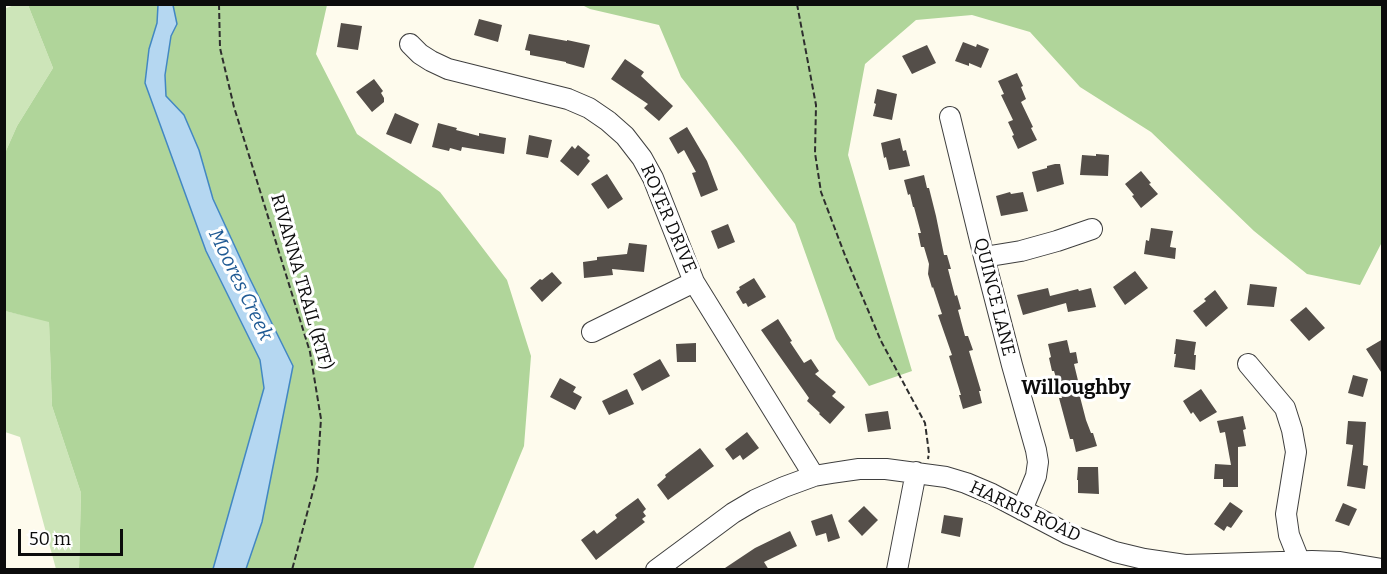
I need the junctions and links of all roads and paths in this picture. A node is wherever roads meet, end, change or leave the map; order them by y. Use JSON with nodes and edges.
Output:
{"nodes":[{"id":1,"x":219,"y":4,"type":"edge"},
{"id":2,"x":797,"y":4,"type":"edge"},
{"id":3,"x":410,"y":44,"type":"dead end"},
{"id":4,"x":950,"y":117,"type":"dead end"},
{"id":5,"x":1092,"y":229,"type":"dead end"},
{"id":6,"x":984,"y":256,"type":"junction"},
{"id":7,"x":694,"y":282,"type":"junction"},
{"id":8,"x":592,"y":332,"type":"dead end"},
{"id":9,"x":1248,"y":364,"type":"dead end"},
{"id":10,"x":921,"y":473,"type":"junction"},
{"id":11,"x":814,"y":476,"type":"junction"},
{"id":12,"x":1022,"y":510,"type":"junction"},
{"id":13,"x":1383,"y":556,"type":"edge"},
{"id":14,"x":1299,"y":560,"type":"junction"},
{"id":15,"x":1381,"y":569,"type":"edge"},
{"id":16,"x":292,"y":570,"type":"edge"},
{"id":17,"x":656,"y":570,"type":"edge"},
{"id":18,"x":897,"y":570,"type":"edge"}],
"edges":[{"from":1,"to":16,"type":"path","name":"RIVANNA TRAIL (RTF)"},
{"from":2,"to":10,"type":"path"},
{"from":3,"to":7,"type":"street","name":"ROYER DRIVE"},
{"from":4,"to":6,"type":"street","name":"QUINCE LANE"},
{"from":5,"to":6,"type":"street"},
{"from":6,"to":12,"type":"street","name":"QUINCE LANE"},
{"from":7,"to":8,"type":"street"},
{"from":7,"to":11,"type":"street","name":"ROYER DRIVE"},
{"from":9,"to":14,"type":"street"},
{"from":10,"to":11,"type":"street","name":"HARRIS ROAD"},
{"from":10,"to":12,"type":"street","name":"HARRIS ROAD"},
{"from":10,"to":18,"type":"street"},
{"from":11,"to":17,"type":"street","name":"HARRIS ROAD"},
{"from":12,"to":14,"type":"street","name":"HARRIS ROAD"},
{"from":13,"to":15,"type":"street"},
{"from":14,"to":15,"type":"street","name":"HARRIS ROAD"}]}
